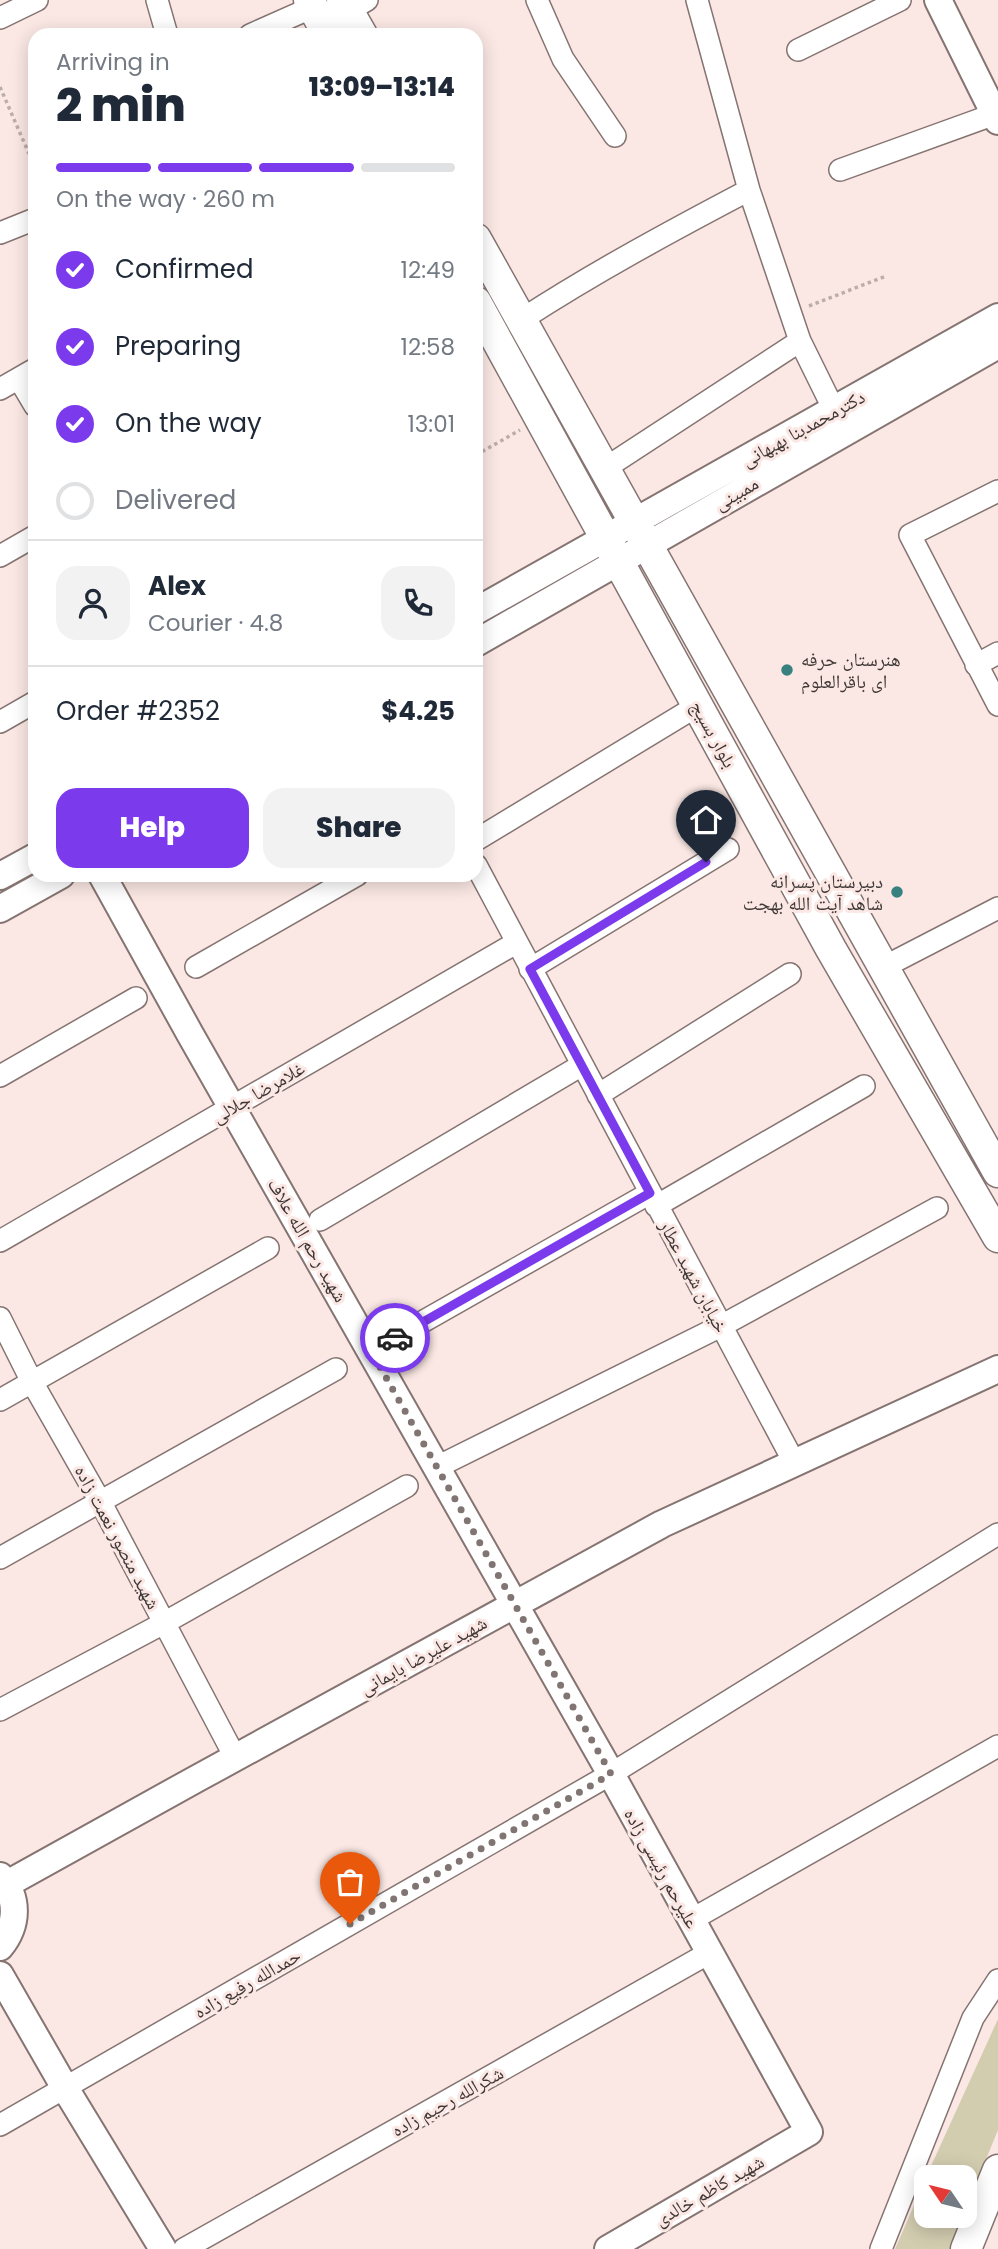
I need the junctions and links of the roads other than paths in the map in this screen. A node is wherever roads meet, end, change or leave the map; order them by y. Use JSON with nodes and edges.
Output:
{"nodes":[{"id":1,"x":37,"y":0,"type":"edge"},
{"id":2,"x":157,"y":0,"type":"edge"},
{"id":3,"x":537,"y":0,"type":"edge"},
{"id":4,"x":697,"y":0,"type":"edge"},
{"id":5,"x":900,"y":0,"type":"edge"},
{"id":6,"x":938,"y":0,"type":"edge"},
{"id":7,"x":311,"y":4,"type":"edge"},
{"id":8,"x":0,"y":18,"type":"edge"},
{"id":9,"x":165,"y":28,"type":"edge"},
{"id":10,"x":264,"y":28,"type":"edge"},
{"id":11,"x":324,"y":28,"type":"edge"},
{"id":12,"x":798,"y":50,"type":"dead end"},
{"id":13,"x":996,"y":117,"type":"edge"},
{"id":14,"x":615,"y":136,"type":"dead end"},
{"id":15,"x":840,"y":170,"type":"dead end"},
{"id":16,"x":749,"y":190,"type":"junction"},
{"id":17,"x":28,"y":222,"type":"edge"},
{"id":18,"x":0,"y":233,"type":"edge"},
{"id":19,"x":483,"y":252,"type":"edge"},
{"id":20,"x":483,"y":315,"type":"edge"},
{"id":21,"x":998,"y":317,"type":"edge"},
{"id":22,"x":521,"y":320,"type":"junction"},
{"id":23,"x":800,"y":341,"type":"junction"},
{"id":24,"x":998,"y":345,"type":"edge"},
{"id":25,"x":18,"y":379,"type":"edge"},
{"id":26,"x":28,"y":395,"type":"edge"},
{"id":27,"x":834,"y":410,"type":"junction"},
{"id":28,"x":604,"y":469,"type":"junction"},
{"id":29,"x":998,"y":491,"type":"edge"},
{"id":30,"x":641,"y":534,"type":"junction"},
{"id":31,"x":28,"y":540,"type":"edge"},
{"id":32,"x":613,"y":550,"type":"junction"},
{"id":33,"x":0,"y":556,"type":"edge"},
{"id":34,"x":483,"y":608,"type":"edge"},
{"id":35,"x":483,"y":638,"type":"edge"},
{"id":36,"x":998,"y":653,"type":"edge"},
{"id":37,"x":976,"y":665,"type":"junction"},
{"id":38,"x":998,"y":705,"type":"edge"},
{"id":39,"x":28,"y":706,"type":"edge"},
{"id":40,"x":697,"y":706,"type":"junction"},
{"id":41,"x":0,"y":722,"type":"edge"},
{"id":42,"x":483,"y":836,"type":"edge"},
{"id":43,"x":727,"y":849,"type":"dead end"},
{"id":44,"x":28,"y":861,"type":"edge"},
{"id":45,"x":0,"y":876,"type":"edge"},
{"id":46,"x":483,"y":879,"type":"edge"},
{"id":47,"x":48,"y":882,"type":"edge"},
{"id":48,"x":106,"y":882,"type":"edge"},
{"id":49,"x":345,"y":882,"type":"edge"},
{"id":50,"x":843,"y":893,"type":"junction"},
{"id":51,"x":998,"y":908,"type":"edge"},
{"id":52,"x":0,"y":909,"type":"edge"},
{"id":53,"x":811,"y":910,"type":"junction"},
{"id":54,"x":516,"y":943,"type":"junction"},
{"id":55,"x":195,"y":967,"type":"dead end"},
{"id":56,"x":882,"y":968,"type":"junction"},
{"id":57,"x":530,"y":969,"type":"junction"},
{"id":58,"x":790,"y":974,"type":"dead end"},
{"id":59,"x":135,"y":998,"type":"dead end"},
{"id":60,"x":582,"y":1065,"type":"junction"},
{"id":61,"x":0,"y":1076,"type":"edge"},
{"id":62,"x":864,"y":1086,"type":"dead end"},
{"id":63,"x":598,"y":1095,"type":"junction"},
{"id":64,"x":232,"y":1107,"type":"junction"},
{"id":65,"x":998,"y":1172,"type":"edge"},
{"id":66,"x":653,"y":1199,"type":"junction"},
{"id":67,"x":937,"y":1208,"type":"dead end"},
{"id":68,"x":320,"y":1220,"type":"dead end"},
{"id":69,"x":998,"y":1237,"type":"edge"},
{"id":70,"x":0,"y":1241,"type":"edge"},
{"id":71,"x":268,"y":1248,"type":"dead end"},
{"id":72,"x":0,"y":1318,"type":"edge"},
{"id":73,"x":721,"y":1326,"type":"junction"},
{"id":74,"x":371,"y":1351,"type":"junction"},
{"id":75,"x":336,"y":1369,"type":"dead end"},
{"id":76,"x":998,"y":1369,"type":"edge"},
{"id":77,"x":32,"y":1382,"type":"junction"},
{"id":78,"x":0,"y":1400,"type":"edge"},
{"id":79,"x":795,"y":1464,"type":"junction"},
{"id":80,"x":437,"y":1467,"type":"junction"},
{"id":81,"x":407,"y":1486,"type":"dead end"},
{"id":82,"x":101,"y":1503,"type":"junction"},
{"id":83,"x":998,"y":1534,"type":"edge"},
{"id":84,"x":0,"y":1558,"type":"edge"},
{"id":85,"x":515,"y":1604,"type":"junction"},
{"id":86,"x":164,"y":1623,"type":"junction"},
{"id":87,"x":0,"y":1710,"type":"edge"},
{"id":88,"x":998,"y":1746,"type":"edge"},
{"id":89,"x":235,"y":1757,"type":"junction"},
{"id":90,"x":611,"y":1774,"type":"junction"},
{"id":91,"x":4,"y":1880,"type":"edge"},
{"id":92,"x":691,"y":1920,"type":"junction"},
{"id":93,"x":0,"y":1947,"type":"edge"},
{"id":94,"x":709,"y":1954,"type":"junction"},
{"id":95,"x":0,"y":1975,"type":"edge"},
{"id":96,"x":998,"y":1980,"type":"edge"},
{"id":97,"x":65,"y":2088,"type":"junction"},
{"id":98,"x":0,"y":2125,"type":"edge"},
{"id":99,"x":809,"y":2132,"type":"joint"},
{"id":100,"x":998,"y":2170,"type":"edge"},
{"id":101,"x":163,"y":2249,"type":"edge"},
{"id":102,"x":184,"y":2249,"type":"edge"},
{"id":103,"x":608,"y":2249,"type":"edge"},
{"id":104,"x":881,"y":2249,"type":"edge"},
{"id":105,"x":966,"y":2249,"type":"edge"}],
"edges":[{"from":1,"to":8,"type":"street"},
{"from":2,"to":9,"type":"street"},
{"from":3,"to":14,"type":"street"},
{"from":4,"to":16,"type":"street"},
{"from":5,"to":12,"type":"street"},
{"from":6,"to":13,"type":"street"},
{"from":7,"to":10,"type":"street"},
{"from":7,"to":11,"type":"main road"},
{"from":13,"to":15,"type":"street"},
{"from":16,"to":22,"type":"street"},
{"from":16,"to":23,"type":"street"},
{"from":17,"to":18,"type":"street"},
{"from":19,"to":22,"type":"main road","name":"بلوار بسیج"},
{"from":20,"to":32,"type":"main road","name":"بلوار بسیج"},
{"from":21,"to":27,"type":"street","name":"دکترمحمدبنا بهبهانی"},
{"from":22,"to":28,"type":"main road","name":"بلوار بسیج"},
{"from":23,"to":27,"type":"street"},
{"from":23,"to":28,"type":"street"},
{"from":24,"to":30,"type":"street","name":"ممبینی"},
{"from":25,"to":26,"type":"street"},
{"from":27,"to":30,"type":"street","name":"دکترمحمدبنا بهبهانی"},
{"from":28,"to":30,"type":"main road","name":"بلوار بسیج"},
{"from":29,"to":37,"type":"street"},
{"from":30,"to":32,"type":"street","name":"دکترمحمدبنا بهبهانی"},
{"from":30,"to":50,"type":"main road","name":"بلوار بسیج"},
{"from":31,"to":33,"type":"street"},
{"from":32,"to":34,"type":"street"},
{"from":32,"to":35,"type":"street"},
{"from":32,"to":40,"type":"main road","name":"بلوار بسیج"},
{"from":36,"to":37,"type":"street"},
{"from":37,"to":38,"type":"street"},
{"from":39,"to":41,"type":"street"},
{"from":40,"to":42,"type":"street"},
{"from":40,"to":53,"type":"main road","name":"بلوار بسیج"},
{"from":43,"to":57,"type":"street"},
{"from":44,"to":45,"type":"street"},
{"from":46,"to":54,"type":"street","name":"خیابان شهید عطار"},
{"from":47,"to":52,"type":"street"},
{"from":48,"to":64,"type":"street","name":"شهید رحم الله علاف"},
{"from":49,"to":55,"type":"street"},
{"from":50,"to":53,"type":"main road"},
{"from":50,"to":56,"type":"main road","name":"بلوار بسیج"},
{"from":51,"to":56,"type":"street"},
{"from":53,"to":69,"type":"main road","name":"بلوار بسیج"},
{"from":54,"to":57,"type":"street","name":"خیابان شهید عطار"},
{"from":54,"to":64,"type":"street","name":"غلامرضا جلالی"},
{"from":56,"to":65,"type":"main road","name":"بلوار بسیج"},
{"from":57,"to":60,"type":"street","name":"خیابان شهید عطار"},
{"from":58,"to":63,"type":"street"},
{"from":59,"to":61,"type":"street"},
{"from":60,"to":63,"type":"street","name":"خیابان شهید عطار"},
{"from":60,"to":68,"type":"street"},
{"from":62,"to":66,"type":"street"},
{"from":63,"to":66,"type":"street","name":"خیابان شهید عطار"},
{"from":64,"to":70,"type":"street","name":"غلامرضا جلالی"},
{"from":64,"to":74,"type":"street","name":"شهید رحم الله علاف"},
{"from":66,"to":73,"type":"street","name":"خیابان شهید عطار"},
{"from":66,"to":74,"type":"street"},
{"from":67,"to":73,"type":"street"},
{"from":71,"to":77,"type":"street"},
{"from":72,"to":77,"type":"street","name":"شهید منصور نعمت زاده"},
{"from":73,"to":79,"type":"street","name":"خیابان شهید عطار"},
{"from":73,"to":80,"type":"street"},
{"from":74,"to":80,"type":"street","name":"شهید رحم الله علاف"},
{"from":75,"to":82,"type":"street"},
{"from":76,"to":79,"type":"street","name":"شهید علیرضا بایمانی"},
{"from":77,"to":78,"type":"street"},
{"from":77,"to":82,"type":"street","name":"شهید منصور نعمت زاده"},
{"from":79,"to":85,"type":"street","name":"شهید علیرضا بایمانی"},
{"from":80,"to":85,"type":"street","name":"شهید رحم الله علاف"},
{"from":81,"to":86,"type":"street"},
{"from":82,"to":84,"type":"street"},
{"from":82,"to":86,"type":"street","name":"شهید منصور نعمت زاده"},
{"from":83,"to":90,"type":"street","name":"حمدالله رفیع زاده"},
{"from":85,"to":89,"type":"street","name":"شهید علیرضا بایمانی"},
{"from":85,"to":90,"type":"street","name":"علیرحم رئیسی زاده"},
{"from":86,"to":87,"type":"street"},
{"from":86,"to":89,"type":"street","name":"شهید منصور نعمت زاده"},
{"from":88,"to":92,"type":"street"},
{"from":89,"to":91,"type":"street","name":"شهید علیرضا بایمانی"},
{"from":90,"to":92,"type":"street","name":"علیرحم رئیسی زاده"},
{"from":90,"to":97,"type":"street","name":"حمدالله رفیع زاده"},
{"from":91,"to":93,"type":"street"},
{"from":92,"to":94,"type":"street","name":"علیرحم رئیسی زاده"},
{"from":94,"to":99,"type":"street","name":"علیرحم رئیسی زاده"},
{"from":94,"to":102,"type":"street","name":"شکرالله رحیم زاده"},
{"from":95,"to":97,"type":"street"},
{"from":96,"to":104,"type":"street"},
{"from":97,"to":98,"type":"street","name":"حمدالله رفیع زاده"},
{"from":97,"to":101,"type":"street"},
{"from":99,"to":103,"type":"street","name":"شهید کاظم خالدی"},
{"from":100,"to":105,"type":"main road"}]}
